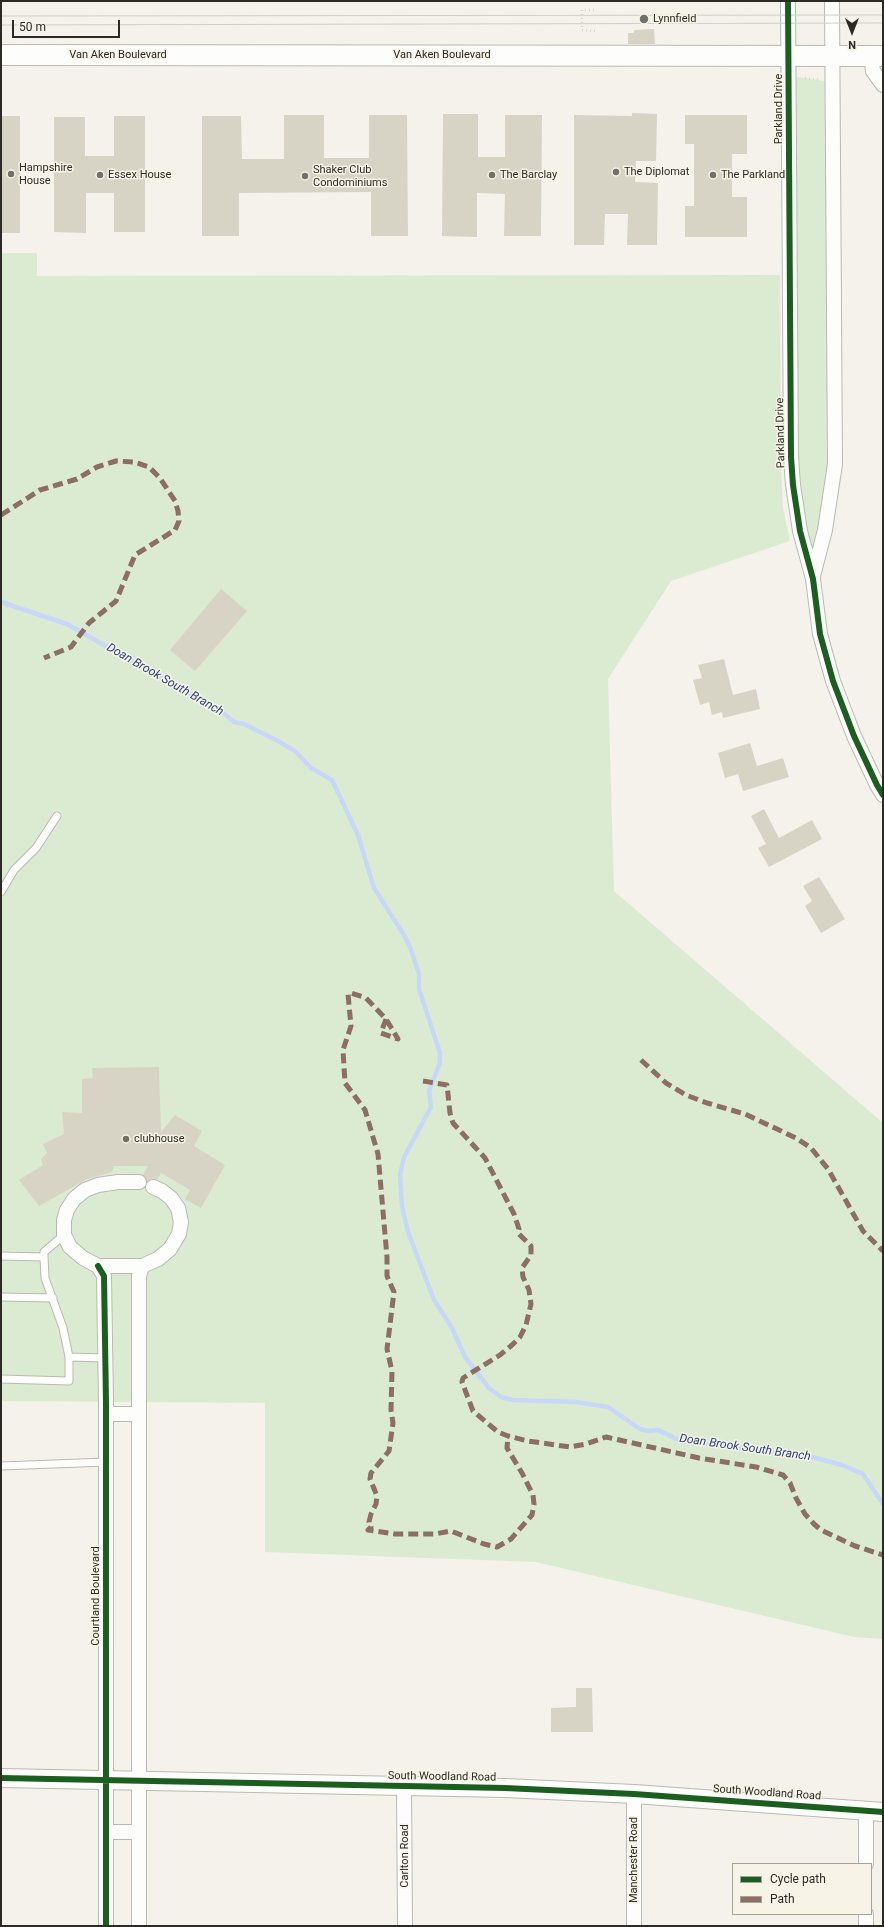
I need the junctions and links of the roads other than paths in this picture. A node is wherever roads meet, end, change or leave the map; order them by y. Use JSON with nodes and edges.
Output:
{"nodes":[{"id":1,"x":788,"y":1,"type":"edge"},
{"id":2,"x":832,"y":1,"type":"edge"},
{"id":3,"x":1,"y":55,"type":"edge"},
{"id":4,"x":788,"y":55,"type":"junction"},
{"id":5,"x":831,"y":56,"type":"junction"},
{"id":6,"x":877,"y":56,"type":"edge"},
{"id":7,"x":883,"y":85,"type":"edge"},
{"id":8,"x":812,"y":579,"type":"junction"},
{"id":9,"x":883,"y":795,"type":"edge"},
{"id":10,"x":57,"y":816,"type":"dead end"},
{"id":11,"x":1,"y":892,"type":"edge"},
{"id":12,"x":139,"y":1182,"type":"dead end"},
{"id":13,"x":153,"y":1187,"type":"dead end"},
{"id":14,"x":64,"y":1235,"type":"junction"},
{"id":15,"x":1,"y":1256,"type":"edge"},
{"id":16,"x":44,"y":1257,"type":"junction"},
{"id":17,"x":98,"y":1266,"type":"junction"},
{"id":18,"x":142,"y":1266,"type":"junction"},
{"id":19,"x":1,"y":1297,"type":"edge"},
{"id":20,"x":53,"y":1298,"type":"junction"},
{"id":21,"x":69,"y":1357,"type":"junction"},
{"id":22,"x":105,"y":1358,"type":"junction"},
{"id":23,"x":1,"y":1379,"type":"edge"},
{"id":24,"x":106,"y":1414,"type":"junction"},
{"id":25,"x":139,"y":1414,"type":"junction"},
{"id":26,"x":106,"y":1462,"type":"junction"},
{"id":27,"x":1,"y":1466,"type":"edge"},
{"id":28,"x":1,"y":1778,"type":"edge"},
{"id":29,"x":106,"y":1780,"type":"junction"},
{"id":30,"x":139,"y":1780,"type":"junction"},
{"id":31,"x":404,"y":1786,"type":"junction"},
{"id":32,"x":634,"y":1794,"type":"junction"},
{"id":33,"x":874,"y":1811,"type":"edge"},
{"id":34,"x":106,"y":1832,"type":"junction"},
{"id":35,"x":139,"y":1832,"type":"junction"},
{"id":36,"x":866,"y":1863,"type":"edge"},
{"id":37,"x":866,"y":1915,"type":"edge"},
{"id":38,"x":106,"y":1926,"type":"edge"},
{"id":39,"x":139,"y":1926,"type":"edge"},
{"id":40,"x":405,"y":1926,"type":"edge"},
{"id":41,"x":634,"y":1926,"type":"edge"},
{"id":42,"x":866,"y":1926,"type":"edge"}],
"edges":[{"from":1,"to":4,"type":"street","name":"Parkland Drive"},
{"from":2,"to":5,"type":"street","name":"Parkland Drive"},
{"from":3,"to":4,"type":"main road","name":"Van Aken Boulevard"},
{"from":4,"to":5,"type":"main road","name":"Van Aken Boulevard"},
{"from":4,"to":8,"type":"street","name":"Parkland Drive"},
{"from":5,"to":6,"type":"main road","name":"Van Aken Boulevard"},
{"from":5,"to":8,"type":"street","name":"Parkland Drive"},
{"from":6,"to":7,"type":"street"},
{"from":8,"to":9,"type":"street","name":"Parkland Drive"},
{"from":10,"to":11,"type":"lane"},
{"from":12,"to":14,"type":"street"},
{"from":13,"to":18,"type":"street"},
{"from":14,"to":16,"type":"lane"},
{"from":14,"to":17,"type":"street"},
{"from":15,"to":16,"type":"lane"},
{"from":16,"to":20,"type":"lane"},
{"from":17,"to":18,"type":"street"},
{"from":17,"to":22,"type":"street","name":"Courtland Boulevard"},
{"from":18,"to":25,"type":"street"},
{"from":19,"to":20,"type":"lane"},
{"from":20,"to":21,"type":"lane"},
{"from":21,"to":22,"type":"lane"},
{"from":21,"to":23,"type":"lane"},
{"from":22,"to":24,"type":"street","name":"Courtland Boulevard"},
{"from":24,"to":25,"type":"street"},
{"from":24,"to":26,"type":"street","name":"Courtland Boulevard"},
{"from":25,"to":30,"type":"street"},
{"from":26,"to":27,"type":"lane"},
{"from":26,"to":29,"type":"street","name":"Courtland Boulevard"},
{"from":28,"to":29,"type":"street","name":"South Woodland Road"},
{"from":29,"to":30,"type":"street","name":"South Woodland Road"},
{"from":29,"to":34,"type":"street","name":"Courtland Boulevard"},
{"from":30,"to":31,"type":"street","name":"South Woodland Road"},
{"from":30,"to":35,"type":"street"},
{"from":31,"to":32,"type":"street","name":"South Woodland Road"},
{"from":31,"to":40,"type":"street","name":"Carlton Road"},
{"from":32,"to":33,"type":"street","name":"South Woodland Road"},
{"from":32,"to":41,"type":"street","name":"Manchester Road"},
{"from":33,"to":36,"type":"street"},
{"from":34,"to":35,"type":"street"},
{"from":34,"to":38,"type":"street","name":"Courtland Boulevard"},
{"from":35,"to":39,"type":"street"},
{"from":37,"to":42,"type":"street"}]}
